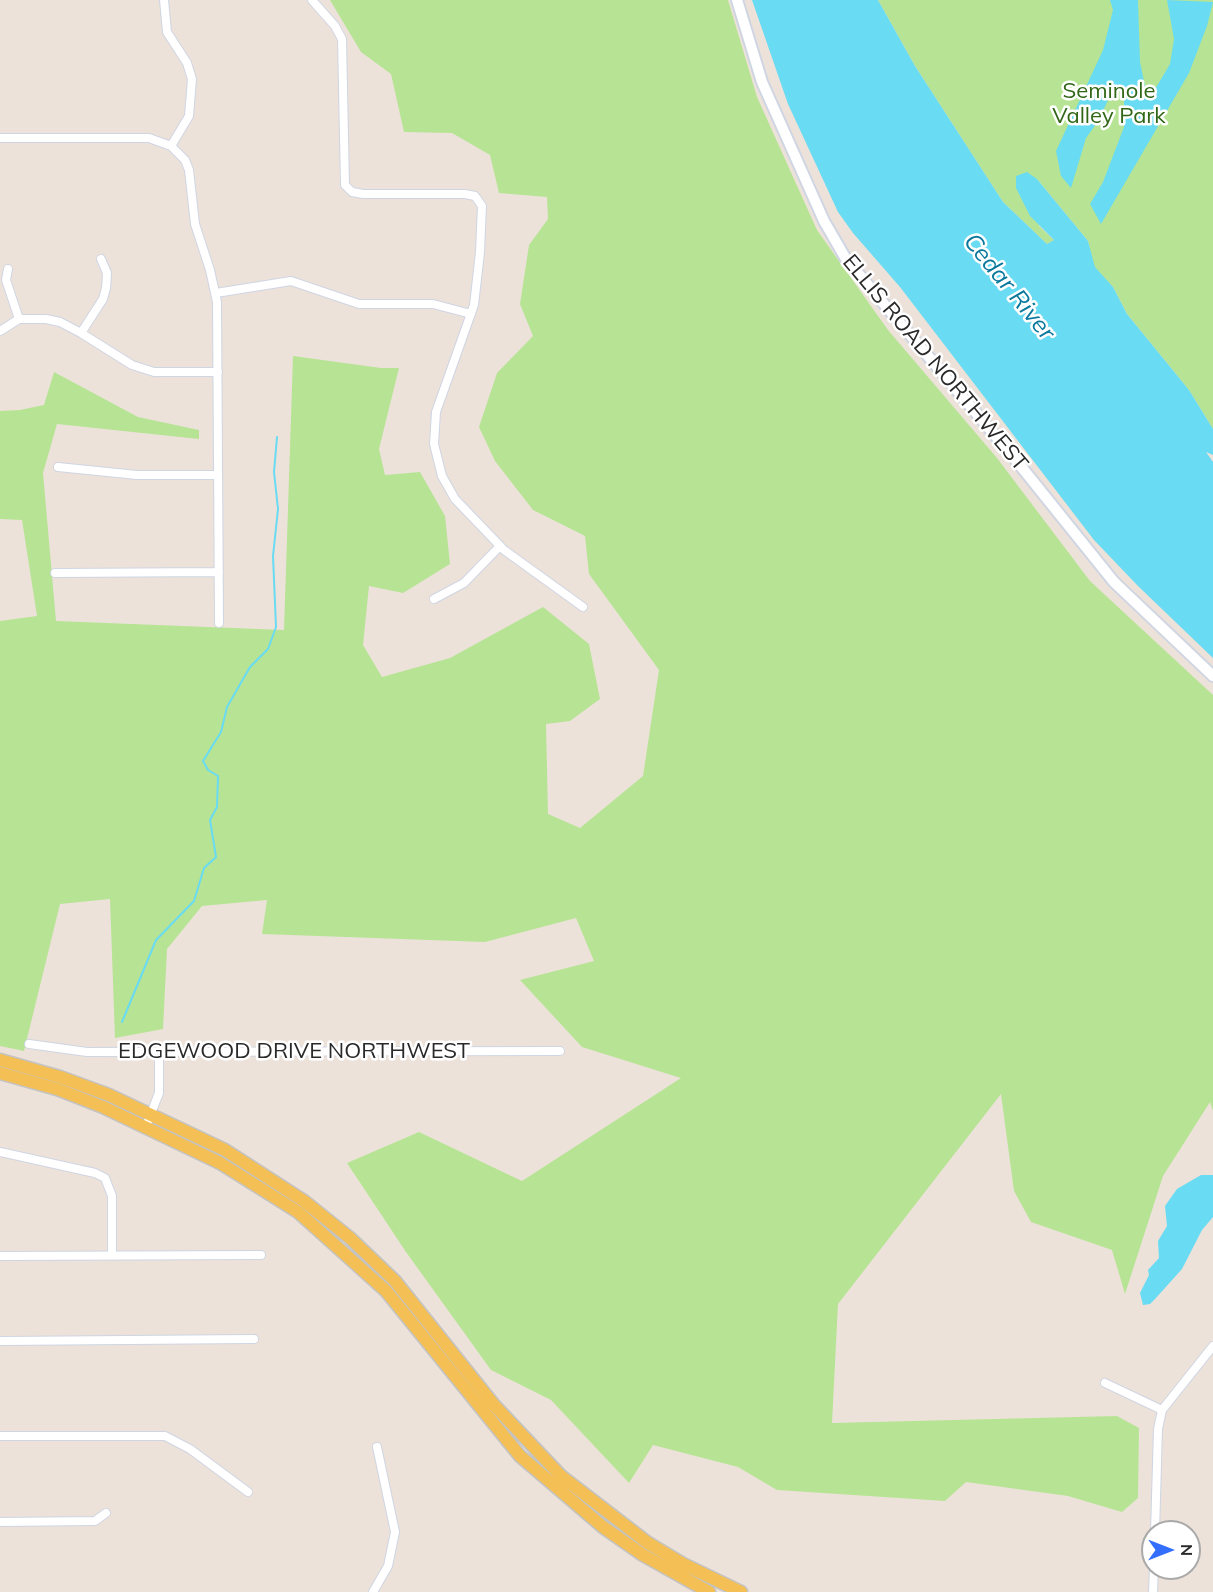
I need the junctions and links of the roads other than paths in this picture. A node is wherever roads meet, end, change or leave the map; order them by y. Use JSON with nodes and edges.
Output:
{"nodes":[{"id":1,"x":164,"y":0,"type":"edge"},
{"id":2,"x":312,"y":0,"type":"edge"},
{"id":3,"x":737,"y":0,"type":"edge"},
{"id":4,"x":0,"y":138,"type":"edge"},
{"id":5,"x":171,"y":146,"type":"junction"},
{"id":6,"x":101,"y":259,"type":"dead end"},
{"id":7,"x":8,"y":269,"type":"dead end"},
{"id":8,"x":216,"y":292,"type":"junction"},
{"id":9,"x":471,"y":314,"type":"junction"},
{"id":10,"x":19,"y":319,"type":"junction"},
{"id":11,"x":0,"y":331,"type":"edge"},
{"id":12,"x":81,"y":333,"type":"junction"},
{"id":13,"x":218,"y":372,"type":"junction"},
{"id":14,"x":58,"y":467,"type":"dead end"},
{"id":15,"x":218,"y":475,"type":"junction"},
{"id":16,"x":500,"y":546,"type":"junction"},
{"id":17,"x":219,"y":572,"type":"junction"},
{"id":18,"x":55,"y":573,"type":"dead end"},
{"id":19,"x":434,"y":599,"type":"dead end"},
{"id":20,"x":582,"y":607,"type":"dead end"},
{"id":21,"x":219,"y":623,"type":"dead end"},
{"id":22,"x":1213,"y":676,"type":"edge"},
{"id":23,"x":29,"y":1044,"type":"dead end"},
{"id":24,"x":560,"y":1051,"type":"dead end"},
{"id":25,"x":159,"y":1052,"type":"junction"},
{"id":26,"x":0,"y":1060,"type":"edge"},
{"id":27,"x":0,"y":1073,"type":"edge"},
{"id":28,"x":148,"y":1120,"type":"junction"},
{"id":29,"x":0,"y":1152,"type":"edge"},
{"id":30,"x":261,"y":1255,"type":"dead end"},
{"id":31,"x":0,"y":1256,"type":"edge"},
{"id":32,"x":112,"y":1256,"type":"junction"},
{"id":33,"x":254,"y":1339,"type":"dead end"},
{"id":34,"x":0,"y":1341,"type":"edge"},
{"id":35,"x":1213,"y":1346,"type":"edge"},
{"id":36,"x":1105,"y":1383,"type":"dead end"},
{"id":37,"x":1162,"y":1410,"type":"junction"},
{"id":38,"x":0,"y":1436,"type":"edge"},
{"id":39,"x":377,"y":1447,"type":"dead end"},
{"id":40,"x":248,"y":1492,"type":"dead end"},
{"id":41,"x":106,"y":1514,"type":"dead end"},
{"id":42,"x":1155,"y":1520,"type":"edge"},
{"id":43,"x":0,"y":1522,"type":"edge"},
{"id":44,"x":727,"y":1589,"type":"edge"},
{"id":45,"x":373,"y":1592,"type":"edge"},
{"id":46,"x":709,"y":1592,"type":"edge"},
{"id":47,"x":741,"y":1592,"type":"edge"}],
"edges":[{"from":1,"to":5,"type":"street"},
{"from":2,"to":9,"type":"street"},
{"from":3,"to":22,"type":"street","name":"ELLIS ROAD NORTHWEST"},
{"from":4,"to":5,"type":"street"},
{"from":5,"to":8,"type":"street"},
{"from":6,"to":12,"type":"street"},
{"from":7,"to":10,"type":"street"},
{"from":8,"to":9,"type":"street"},
{"from":8,"to":13,"type":"street"},
{"from":9,"to":16,"type":"street"},
{"from":10,"to":11,"type":"street"},
{"from":10,"to":12,"type":"street"},
{"from":12,"to":13,"type":"street"},
{"from":13,"to":15,"type":"street"},
{"from":14,"to":15,"type":"street"},
{"from":15,"to":17,"type":"street"},
{"from":16,"to":19,"type":"street"},
{"from":16,"to":20,"type":"street"},
{"from":17,"to":18,"type":"street"},
{"from":17,"to":21,"type":"street"},
{"from":23,"to":25,"type":"street","name":"EDGEWOOD DRIVE NORTHWEST"},
{"from":24,"to":25,"type":"street","name":"EDGEWOOD DRIVE NORTHWEST"},
{"from":25,"to":28,"type":"street"},
{"from":26,"to":28,"type":"main road"},
{"from":27,"to":28,"type":"main road"},
{"from":28,"to":44,"type":"main road"},
{"from":28,"to":46,"type":"main road"},
{"from":29,"to":32,"type":"street"},
{"from":30,"to":32,"type":"street"},
{"from":31,"to":32,"type":"street"},
{"from":33,"to":34,"type":"street"},
{"from":35,"to":37,"type":"street"},
{"from":36,"to":37,"type":"street"},
{"from":37,"to":42,"type":"street"},
{"from":38,"to":40,"type":"street"},
{"from":39,"to":45,"type":"street"},
{"from":41,"to":43,"type":"street"},
{"from":44,"to":47,"type":"main road"}]}
